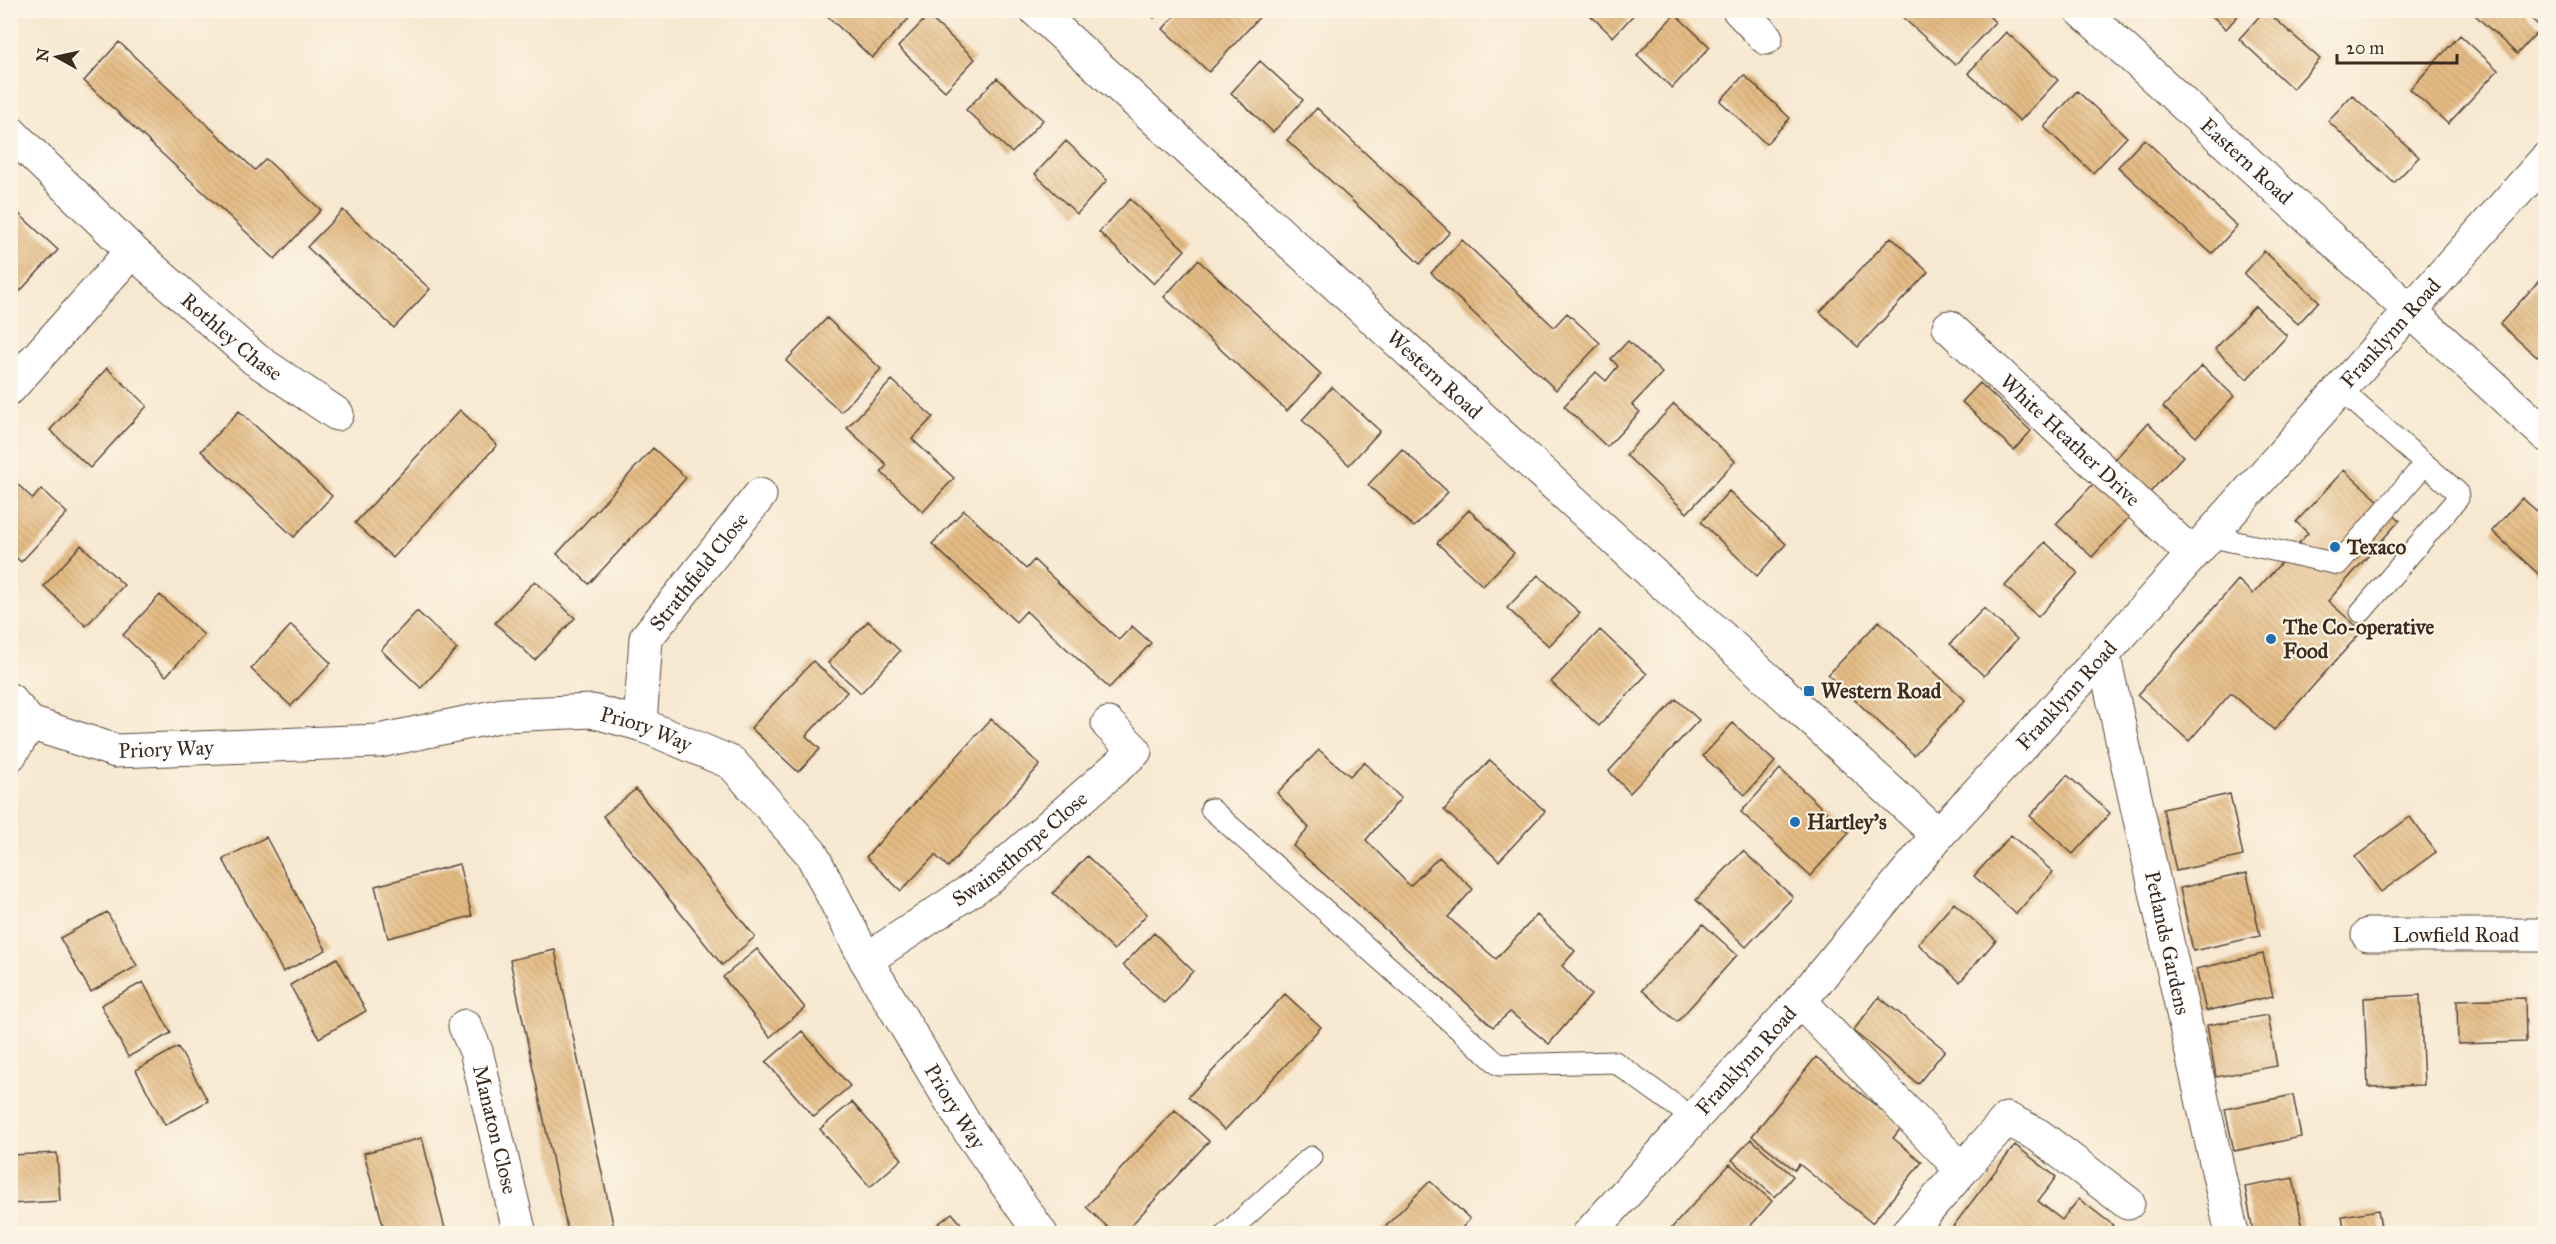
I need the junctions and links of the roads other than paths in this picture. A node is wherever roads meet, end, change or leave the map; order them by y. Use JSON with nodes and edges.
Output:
{"nodes":[{"id":1,"x":1036,"y":10,"type":"edge"},
{"id":2,"x":1738,"y":10,"type":"edge"},
{"id":3,"x":2081,"y":10,"type":"edge"},
{"id":4,"x":1766,"y":38,"type":"dead end"},
{"id":5,"x":10,"y":132,"type":"edge"},
{"id":6,"x":2546,"y":159,"type":"edge"},
{"id":7,"x":132,"y":251,"type":"junction"},
{"id":8,"x":2410,"y":310,"type":"junction"},
{"id":9,"x":1949,"y":327,"type":"dead end"},
{"id":10,"x":10,"y":388,"type":"edge"},
{"id":11,"x":2340,"y":389,"type":"junction"},
{"id":12,"x":337,"y":414,"type":"dead end"},
{"id":13,"x":2546,"y":435,"type":"edge"},
{"id":14,"x":2425,"y":464,"type":"junction"},
{"id":15,"x":760,"y":495,"type":"dead end"},
{"id":16,"x":2200,"y":545,"type":"junction"},
{"id":17,"x":2361,"y":612,"type":"dead end"},
{"id":18,"x":2103,"y":653,"type":"junction"},
{"id":19,"x":20,"y":711,"type":"edge"},
{"id":20,"x":640,"y":724,"type":"junction"},
{"id":21,"x":1108,"y":724,"type":"dead end"},
{"id":22,"x":10,"y":755,"type":"edge"},
{"id":23,"x":1211,"y":809,"type":"dead end"},
{"id":24,"x":1938,"y":835,"type":"junction"},
{"id":25,"x":2368,"y":935,"type":"dead end"},
{"id":26,"x":2546,"y":935,"type":"edge"},
{"id":27,"x":866,"y":960,"type":"junction"},
{"id":28,"x":1800,"y":1001,"type":"junction"},
{"id":29,"x":465,"y":1026,"type":"dead end"},
{"id":30,"x":1694,"y":1119,"type":"junction"},
{"id":31,"x":1311,"y":1157,"type":"dead end"},
{"id":32,"x":1962,"y":1170,"type":"junction"},
{"id":33,"x":2128,"y":1203,"type":"dead end"},
{"id":34,"x":520,"y":1233,"type":"edge"},
{"id":35,"x":1041,"y":1233,"type":"edge"},
{"id":36,"x":1226,"y":1233,"type":"edge"},
{"id":37,"x":1589,"y":1233,"type":"edge"},
{"id":38,"x":1907,"y":1233,"type":"edge"},
{"id":39,"x":2232,"y":1233,"type":"edge"}],
"edges":[{"from":1,"to":24,"type":"street","name":"Western Road"},
{"from":2,"to":4,"type":"street"},
{"from":3,"to":8,"type":"street","name":"Eastern Road"},
{"from":5,"to":7,"type":"street","name":"Rothley Chase"},
{"from":6,"to":8,"type":"street","name":"Franklynn Road"},
{"from":7,"to":10,"type":"street"},
{"from":7,"to":12,"type":"street","name":"Rothley Chase"},
{"from":8,"to":11,"type":"street","name":"Franklynn Road"},
{"from":8,"to":13,"type":"street"},
{"from":9,"to":16,"type":"street","name":"White Heather Drive"},
{"from":11,"to":14,"type":"lane"},
{"from":11,"to":16,"type":"street","name":"Franklynn Road"},
{"from":14,"to":16,"type":"lane"},
{"from":14,"to":17,"type":"lane"},
{"from":15,"to":20,"type":"street","name":"Strathfield Close"},
{"from":16,"to":18,"type":"street","name":"Franklynn Road"},
{"from":18,"to":24,"type":"street","name":"Franklynn Road"},
{"from":18,"to":39,"type":"street","name":"Petlands Gardens"},
{"from":19,"to":20,"type":"street","name":"Priory Way"},
{"from":19,"to":22,"type":"street"},
{"from":20,"to":27,"type":"street","name":"Priory Way"},
{"from":21,"to":27,"type":"street","name":"Swainsthorpe Close"},
{"from":23,"to":30,"type":"lane"},
{"from":24,"to":28,"type":"street","name":"Franklynn Road"},
{"from":25,"to":26,"type":"street","name":"Lowfield Road"},
{"from":27,"to":35,"type":"street","name":"Priory Way"},
{"from":28,"to":30,"type":"street","name":"Franklynn Road"},
{"from":28,"to":32,"type":"street"},
{"from":29,"to":34,"type":"street","name":"Manaton Close"},
{"from":30,"to":37,"type":"street","name":"Franklynn Road"},
{"from":31,"to":36,"type":"lane"},
{"from":32,"to":33,"type":"street"},
{"from":32,"to":38,"type":"street"}]}
